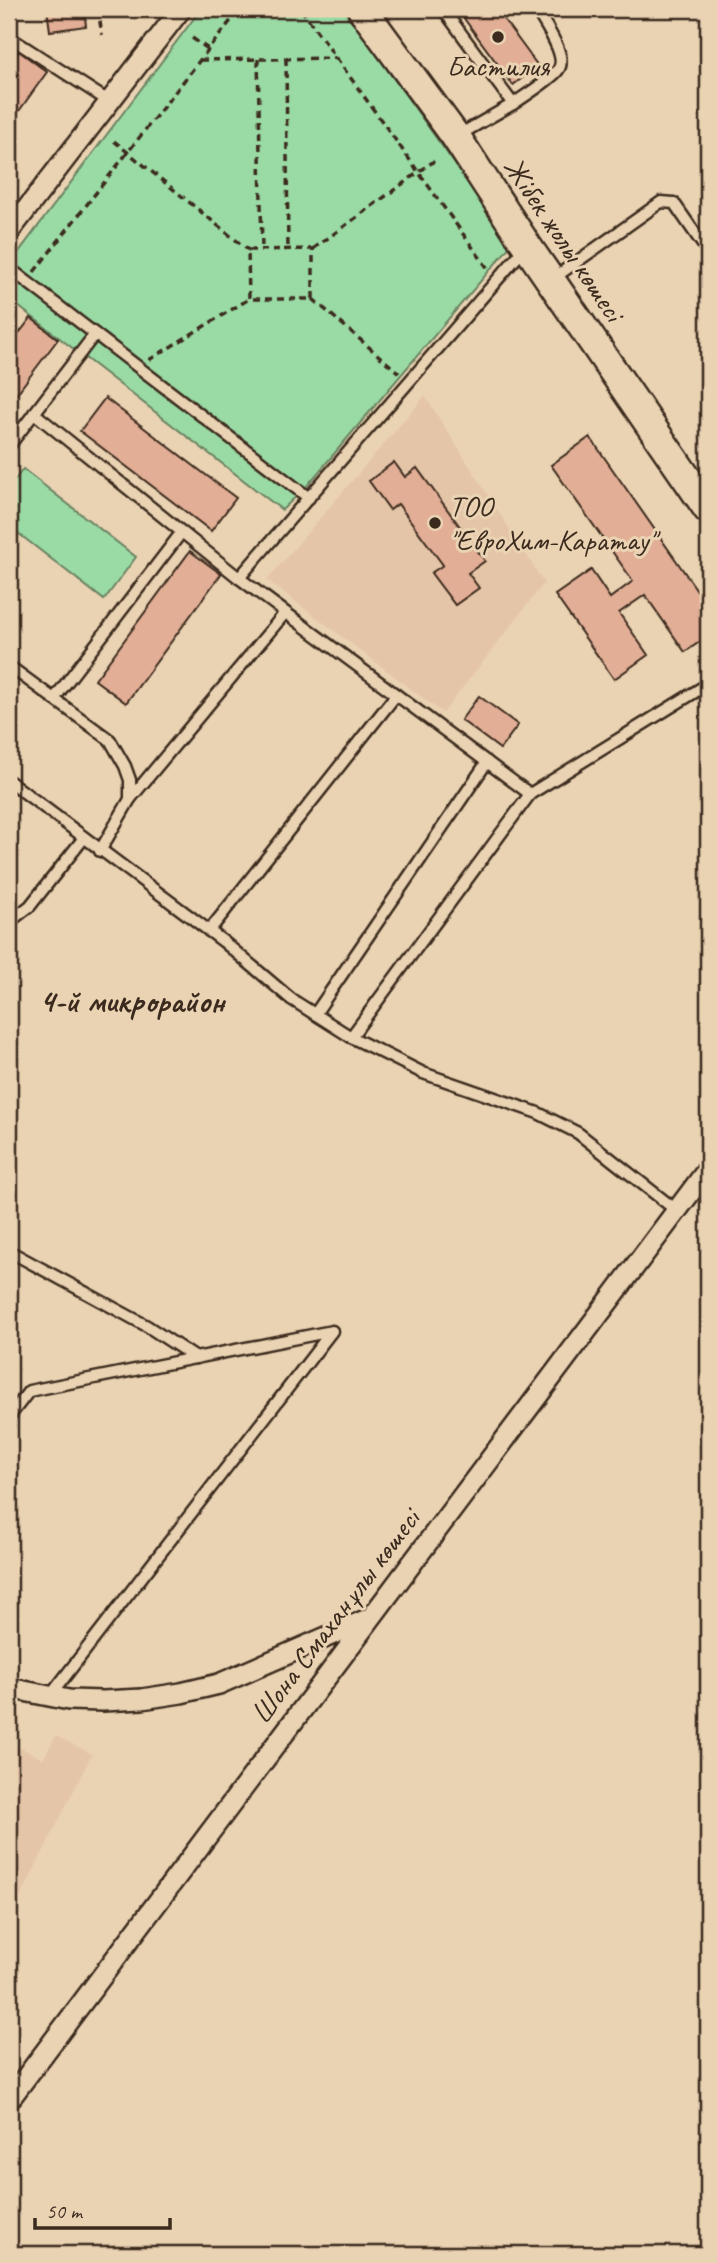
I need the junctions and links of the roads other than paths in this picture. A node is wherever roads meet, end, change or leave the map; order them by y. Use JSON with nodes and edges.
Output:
{"nodes":[{"id":1,"x":181,"y":9,"type":"edge"},
{"id":2,"x":362,"y":9,"type":"edge"},
{"id":3,"x":443,"y":9,"type":"edge"},
{"id":4,"x":536,"y":9,"type":"edge"},
{"id":5,"x":9,"y":37,"type":"edge"},
{"id":6,"x":110,"y":102,"type":"junction"},
{"id":7,"x":513,"y":104,"type":"junction"},
{"id":8,"x":456,"y":137,"type":"junction"},
{"id":9,"x":9,"y":232,"type":"edge"},
{"id":10,"x":527,"y":246,"type":"junction"},
{"id":11,"x":708,"y":252,"type":"edge"},
{"id":12,"x":9,"y":268,"type":"edge"},
{"id":13,"x":551,"y":281,"type":"junction"},
{"id":14,"x":95,"y":334,"type":"junction"},
{"id":15,"x":34,"y":413,"type":"junction"},
{"id":16,"x":9,"y":446,"type":"edge"},
{"id":17,"x":702,"y":495,"type":"edge"},
{"id":18,"x":309,"y":498,"type":"junction"},
{"id":19,"x":181,"y":533,"type":"junction"},
{"id":20,"x":239,"y":578,"type":"junction"},
{"id":21,"x":285,"y":613,"type":"junction"},
{"id":22,"x":9,"y":666,"type":"edge"},
{"id":23,"x":708,"y":684,"type":"edge"},
{"id":24,"x":396,"y":695,"type":"junction"},
{"id":25,"x":54,"y":699,"type":"junction"},
{"id":26,"x":487,"y":762,"type":"junction"},
{"id":27,"x":9,"y":781,"type":"edge"},
{"id":28,"x":530,"y":794,"type":"junction"},
{"id":29,"x":130,"y":799,"type":"junction"},
{"id":30,"x":83,"y":839,"type":"junction"},
{"id":31,"x":100,"y":851,"type":"junction"},
{"id":32,"x":9,"y":922,"type":"edge"},
{"id":33,"x":209,"y":931,"type":"junction"},
{"id":34,"x":315,"y":1014,"type":"junction"},
{"id":35,"x":351,"y":1037,"type":"junction"},
{"id":36,"x":708,"y":1169,"type":"edge"},
{"id":37,"x":677,"y":1211,"type":"junction"},
{"id":38,"x":9,"y":1251,"type":"edge"},
{"id":39,"x":196,"y":1358,"type":"junction"},
{"id":40,"x":9,"y":1417,"type":"edge"},
{"id":41,"x":371,"y":1617,"type":"junction"},
{"id":42,"x":9,"y":1688,"type":"edge"},
{"id":43,"x":50,"y":1696,"type":"junction"},
{"id":44,"x":9,"y":2099,"type":"edge"}],
"edges":[{"from":1,"to":6,"type":"street"},
{"from":2,"to":8,"type":"main road","name":"Жібек жолы көшесі"},
{"from":3,"to":7,"type":"lane"},
{"from":4,"to":7,"type":"lane"},
{"from":5,"to":6,"type":"lane"},
{"from":6,"to":9,"type":"street"},
{"from":7,"to":8,"type":"lane"},
{"from":8,"to":10,"type":"main road","name":"Жібек жолы көшесі"},
{"from":10,"to":13,"type":"main road","name":"Жібек жолы көшесі"},
{"from":10,"to":18,"type":"lane"},
{"from":11,"to":13,"type":"lane"},
{"from":12,"to":14,"type":"lane"},
{"from":13,"to":17,"type":"main road","name":"Жібек жолы көшесі"},
{"from":14,"to":15,"type":"lane"},
{"from":14,"to":18,"type":"lane"},
{"from":15,"to":16,"type":"lane"},
{"from":15,"to":19,"type":"lane"},
{"from":18,"to":20,"type":"lane"},
{"from":19,"to":20,"type":"lane"},
{"from":19,"to":25,"type":"lane"},
{"from":20,"to":21,"type":"lane"},
{"from":21,"to":24,"type":"lane"},
{"from":21,"to":29,"type":"lane"},
{"from":22,"to":25,"type":"lane"},
{"from":23,"to":28,"type":"lane"},
{"from":24,"to":26,"type":"lane"},
{"from":24,"to":33,"type":"lane"},
{"from":25,"to":29,"type":"lane"},
{"from":26,"to":28,"type":"lane"},
{"from":26,"to":34,"type":"lane"},
{"from":27,"to":30,"type":"lane"},
{"from":28,"to":35,"type":"lane"},
{"from":29,"to":31,"type":"lane"},
{"from":30,"to":31,"type":"lane"},
{"from":30,"to":32,"type":"lane"},
{"from":31,"to":33,"type":"lane"},
{"from":33,"to":34,"type":"lane"},
{"from":34,"to":35,"type":"lane"},
{"from":35,"to":37,"type":"lane"},
{"from":36,"to":37,"type":"street","name":"Шона Смаханұлы көшесі"},
{"from":37,"to":41,"type":"street","name":"Шона Смаханұлы көшесі"},
{"from":38,"to":39,"type":"lane"},
{"from":39,"to":40,"type":"lane"},
{"from":39,"to":43,"type":"lane"},
{"from":41,"to":43,"type":"street"},
{"from":41,"to":44,"type":"street","name":"Шона Смаханұлы көшесі"},
{"from":42,"to":43,"type":"street"}]}
